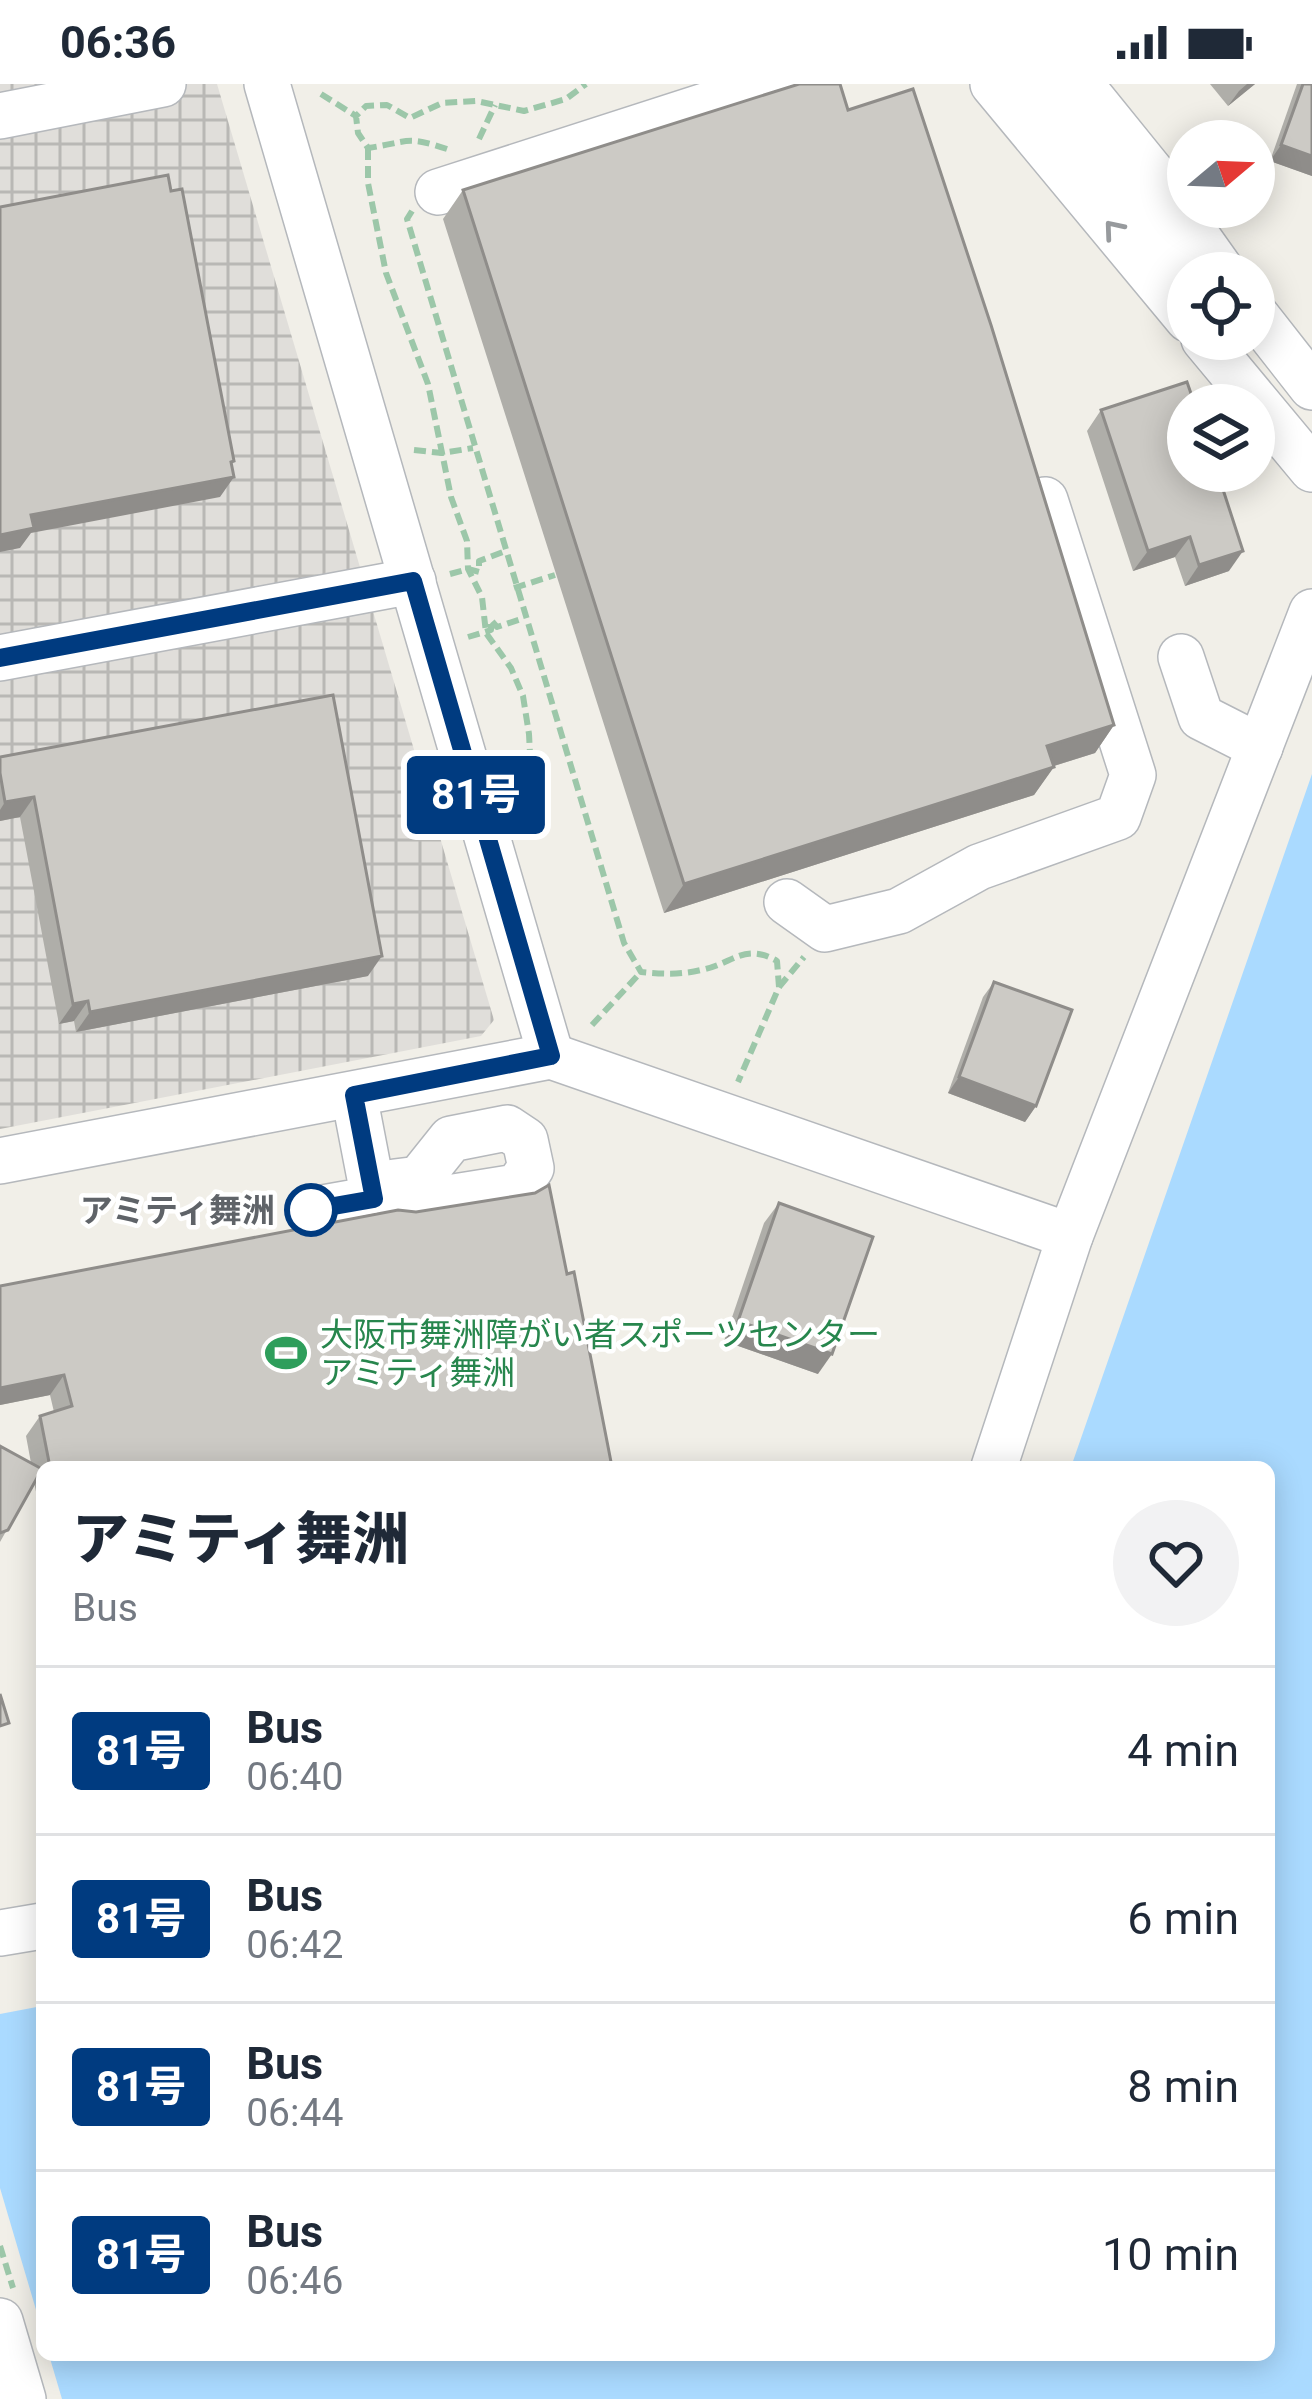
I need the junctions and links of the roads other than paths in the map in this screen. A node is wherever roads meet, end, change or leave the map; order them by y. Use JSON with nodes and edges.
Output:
{"nodes":[{"id":1,"x":164,"y":84,"type":"edge"},
{"id":2,"x":266,"y":84,"type":"edge"},
{"id":3,"x":773,"y":84,"type":"edge"},
{"id":4,"x":993,"y":84,"type":"edge"},
{"id":5,"x":1036,"y":84,"type":"edge"},
{"id":6,"x":1080,"y":84,"type":"edge"},
{"id":7,"x":0,"y":116,"type":"edge"},
{"id":8,"x":448,"y":172,"type":"road end"},
{"id":9,"x":1174,"y":252,"type":"edge"},
{"id":10,"x":1208,"y":252,"type":"edge"},
{"id":11,"x":1167,"y":295,"type":"edge"},
{"id":12,"x":1275,"y":340,"type":"edge"},
{"id":13,"x":1221,"y":360,"type":"edge"},
{"id":14,"x":1262,"y":360,"type":"edge"},
{"id":15,"x":1312,"y":387,"type":"edge"},
{"id":16,"x":1312,"y":421,"type":"edge"},
{"id":17,"x":1033,"y":465,"type":"edge"},
{"id":18,"x":1312,"y":469,"type":"edge"},
{"id":19,"x":432,"y":578,"type":"junction"},
{"id":20,"x":1312,"y":612,"type":"edge"},
{"id":21,"x":1180,"y":657,"type":"dead end"},
{"id":22,"x":0,"y":658,"type":"edge"},
{"id":23,"x":1260,"y":747,"type":"junction"},
{"id":24,"x":787,"y":902,"type":"dead end"},
{"id":25,"x":551,"y":1056,"type":"junction"},
{"id":26,"x":354,"y":1095,"type":"junction"},
{"id":27,"x":0,"y":1161,"type":"edge"},
{"id":28,"x":311,"y":1210,"type":"dead end"},
{"id":29,"x":1070,"y":1236,"type":"junction"},
{"id":30,"x":996,"y":1461,"type":"edge"},
{"id":31,"x":36,"y":1927,"type":"edge"},
{"id":32,"x":0,"y":1934,"type":"edge"},
{"id":33,"x":0,"y":2321,"type":"edge"},
{"id":34,"x":23,"y":2399,"type":"edge"}],
"edges":[{"from":1,"to":7,"type":"street"},
{"from":2,"to":19,"type":"street"},
{"from":3,"to":8,"type":"street"},
{"from":11,"to":4,"type":"street","one_way":true},
{"from":5,"to":9,"type":"street"},
{"from":6,"to":10,"type":"street"},
{"from":12,"to":15,"type":"street"},
{"from":13,"to":18,"type":"street"},
{"from":14,"to":16,"type":"street"},
{"from":17,"to":24,"type":"street"},
{"from":19,"to":22,"type":"street"},
{"from":19,"to":25,"type":"street"},
{"from":20,"to":23,"type":"street"},
{"from":21,"to":23,"type":"street"},
{"from":23,"to":29,"type":"street"},
{"from":25,"to":26,"type":"street"},
{"from":25,"to":29,"type":"street"},
{"from":26,"to":27,"type":"street"},
{"from":26,"to":28,"type":"street"},
{"from":29,"to":30,"type":"street"},
{"from":31,"to":32,"type":"street"},
{"from":33,"to":34,"type":"street"}]}
